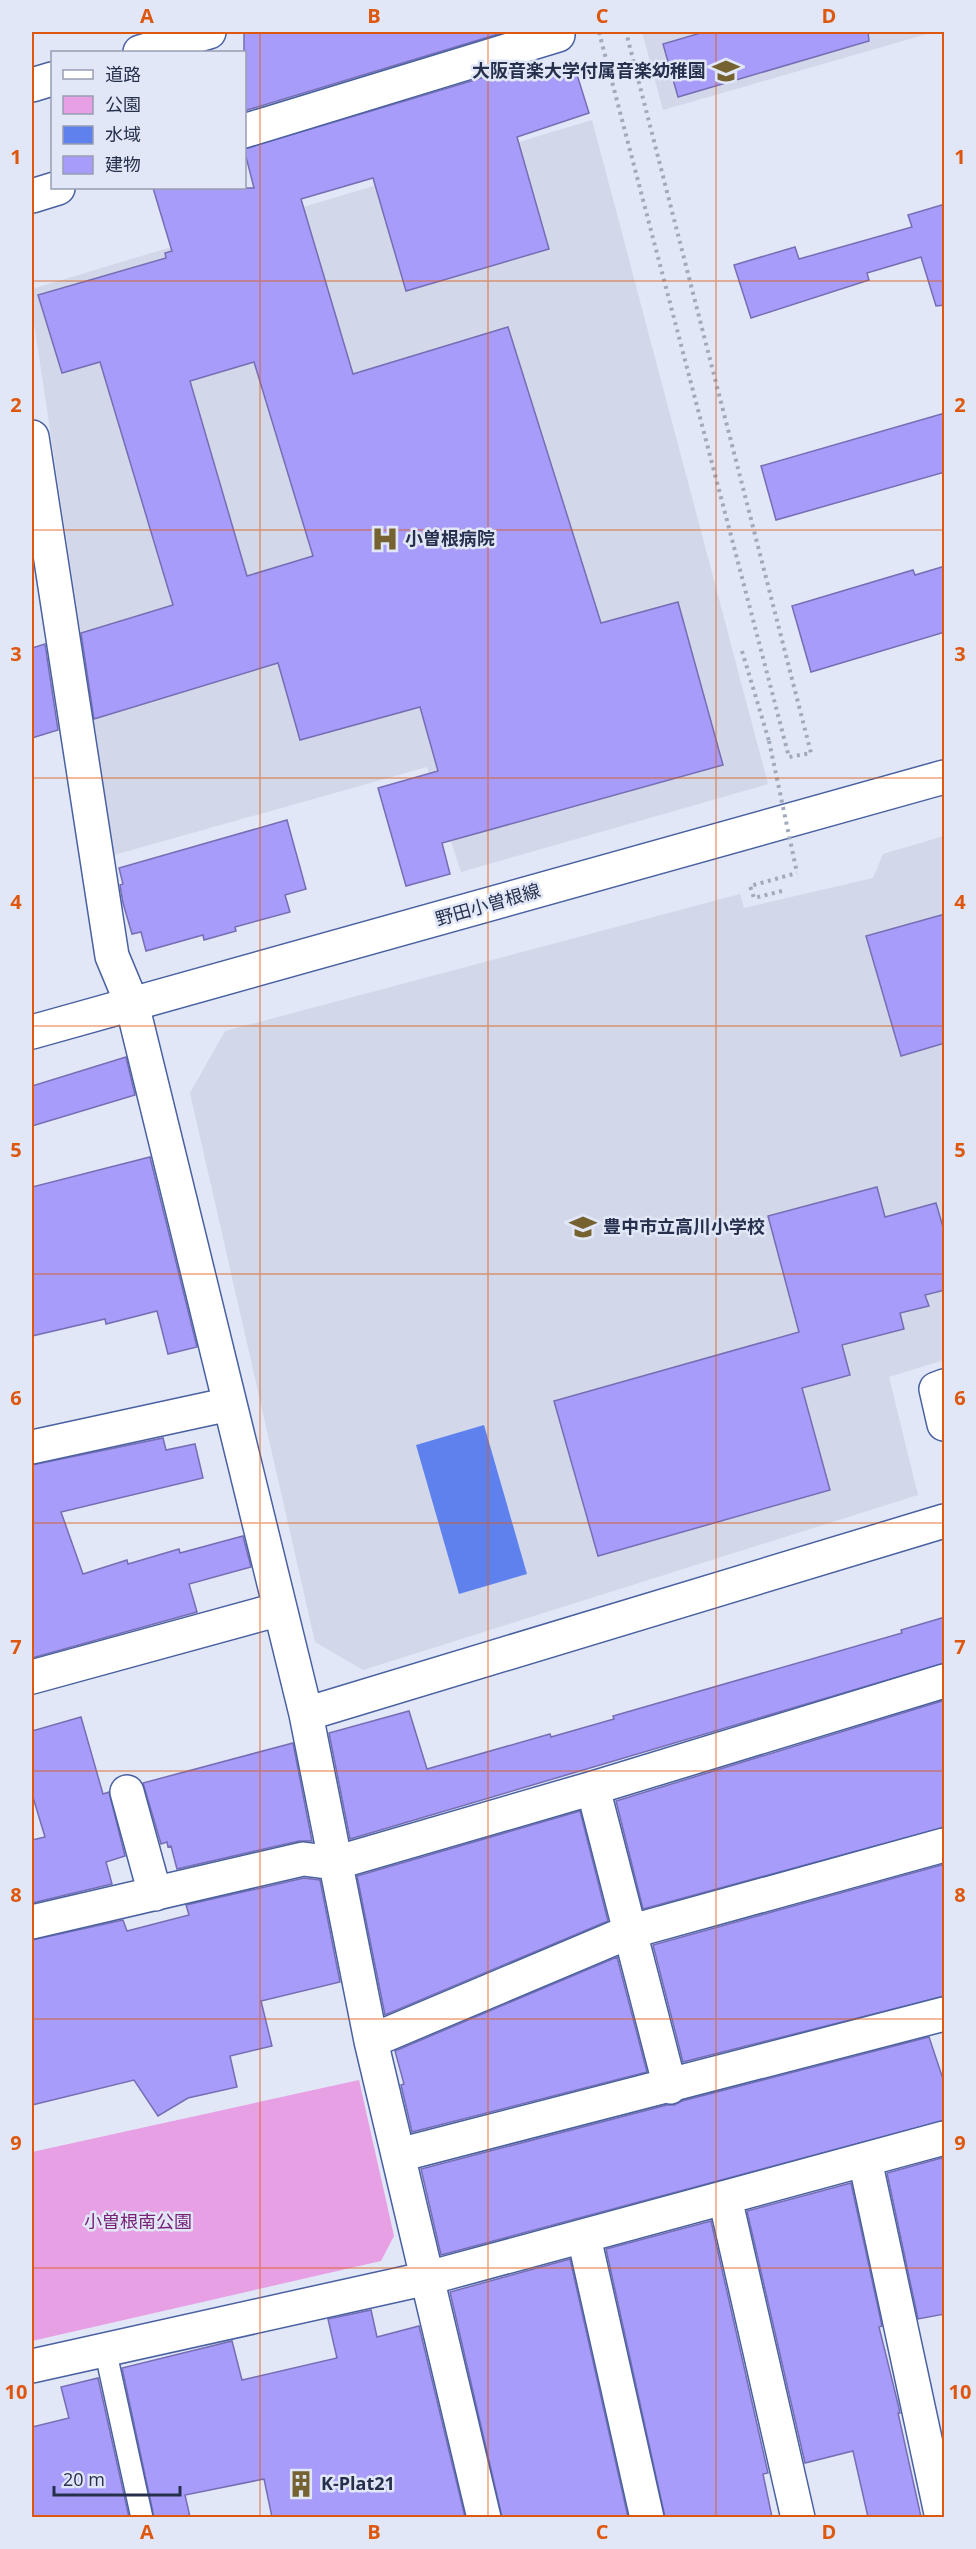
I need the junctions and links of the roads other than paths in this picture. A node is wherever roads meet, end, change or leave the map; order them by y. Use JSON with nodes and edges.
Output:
{"nodes":[{"id":1,"x":209,"y":32,"type":"edge"},
{"id":2,"x":557,"y":32,"type":"edge"},
{"id":3,"x":143,"y":51,"type":"edge"},
{"id":4,"x":51,"y":79,"type":"edge"},
{"id":5,"x":32,"y":85,"type":"edge"},
{"id":6,"x":246,"y":129,"type":"edge"},
{"id":7,"x":55,"y":189,"type":"edge"},
{"id":8,"x":32,"y":196,"type":"edge"},
{"id":9,"x":32,"y":437,"type":"edge"},
{"id":10,"x":945,"y":777,"type":"edge"},
{"id":11,"x":132,"y":1004,"type":"junction"},
{"id":12,"x":32,"y":1032,"type":"edge"},
{"id":13,"x":945,"y":1386,"type":"edge"},
{"id":14,"x":230,"y":1404,"type":"junction"},
{"id":15,"x":945,"y":1424,"type":"edge"},
{"id":16,"x":32,"y":1447,"type":"edge"},
{"id":17,"x":945,"y":1521,"type":"edge"},
{"id":18,"x":280,"y":1609,"type":"junction"},
{"id":19,"x":32,"y":1677,"type":"edge"},
{"id":20,"x":945,"y":1681,"type":"edge"},
{"id":21,"x":306,"y":1714,"type":"junction"},
{"id":22,"x":593,"y":1788,"type":"junction"},
{"id":23,"x":127,"y":1792,"type":"dead end"},
{"id":24,"x":945,"y":1845,"type":"edge"},
{"id":25,"x":335,"y":1863,"type":"junction"},
{"id":26,"x":155,"y":1894,"type":"junction"},
{"id":27,"x":32,"y":1922,"type":"edge"},
{"id":28,"x":629,"y":1932,"type":"junction"},
{"id":29,"x":943,"y":2018,"type":"edge"},
{"id":30,"x":371,"y":2041,"type":"junction"},
{"id":31,"x":669,"y":2087,"type":"junction"},
{"id":32,"x":945,"y":2138,"type":"edge"},
{"id":33,"x":399,"y":2156,"type":"junction"},
{"id":34,"x":865,"y":2160,"type":"junction"},
{"id":35,"x":725,"y":2198,"type":"junction"},
{"id":36,"x":584,"y":2237,"type":"junction"},
{"id":37,"x":428,"y":2277,"type":"junction"},
{"id":38,"x":105,"y":2349,"type":"junction"},
{"id":39,"x":32,"y":2366,"type":"edge"},
{"id":40,"x":142,"y":2517,"type":"edge"},
{"id":41,"x":484,"y":2517,"type":"edge"},
{"id":42,"x":647,"y":2517,"type":"edge"},
{"id":43,"x":798,"y":2517,"type":"edge"},
{"id":44,"x":942,"y":2517,"type":"edge"}],
"edges":[{"from":1,"to":3,"type":"street"},
{"from":2,"to":6,"type":"street"},
{"from":4,"to":5,"type":"street"},
{"from":7,"to":8,"type":"street"},
{"from":9,"to":11,"type":"street"},
{"from":10,"to":11,"type":"street","name":"野田小曽根線"},
{"from":11,"to":12,"type":"street","name":"野田小曽根線"},
{"from":11,"to":14,"type":"street"},
{"from":13,"to":15,"type":"street"},
{"from":14,"to":16,"type":"street"},
{"from":14,"to":18,"type":"street"},
{"from":17,"to":21,"type":"street"},
{"from":18,"to":19,"type":"street"},
{"from":18,"to":21,"type":"street"},
{"from":20,"to":22,"type":"street"},
{"from":21,"to":25,"type":"street"},
{"from":22,"to":25,"type":"street"},
{"from":22,"to":28,"type":"street"},
{"from":23,"to":26,"type":"street"},
{"from":24,"to":28,"type":"street"},
{"from":25,"to":26,"type":"street"},
{"from":25,"to":30,"type":"street"},
{"from":26,"to":27,"type":"street"},
{"from":28,"to":30,"type":"street"},
{"from":28,"to":31,"type":"street"},
{"from":29,"to":31,"type":"street"},
{"from":30,"to":33,"type":"street"},
{"from":31,"to":33,"type":"street"},
{"from":32,"to":34,"type":"street"},
{"from":33,"to":37,"type":"street"},
{"from":34,"to":35,"type":"street"},
{"from":34,"to":44,"type":"street"},
{"from":35,"to":36,"type":"street"},
{"from":35,"to":43,"type":"street"},
{"from":36,"to":37,"type":"street"},
{"from":36,"to":42,"type":"street"},
{"from":37,"to":38,"type":"street"},
{"from":37,"to":41,"type":"street"},
{"from":38,"to":39,"type":"street"},
{"from":38,"to":40,"type":"lane"}]}
